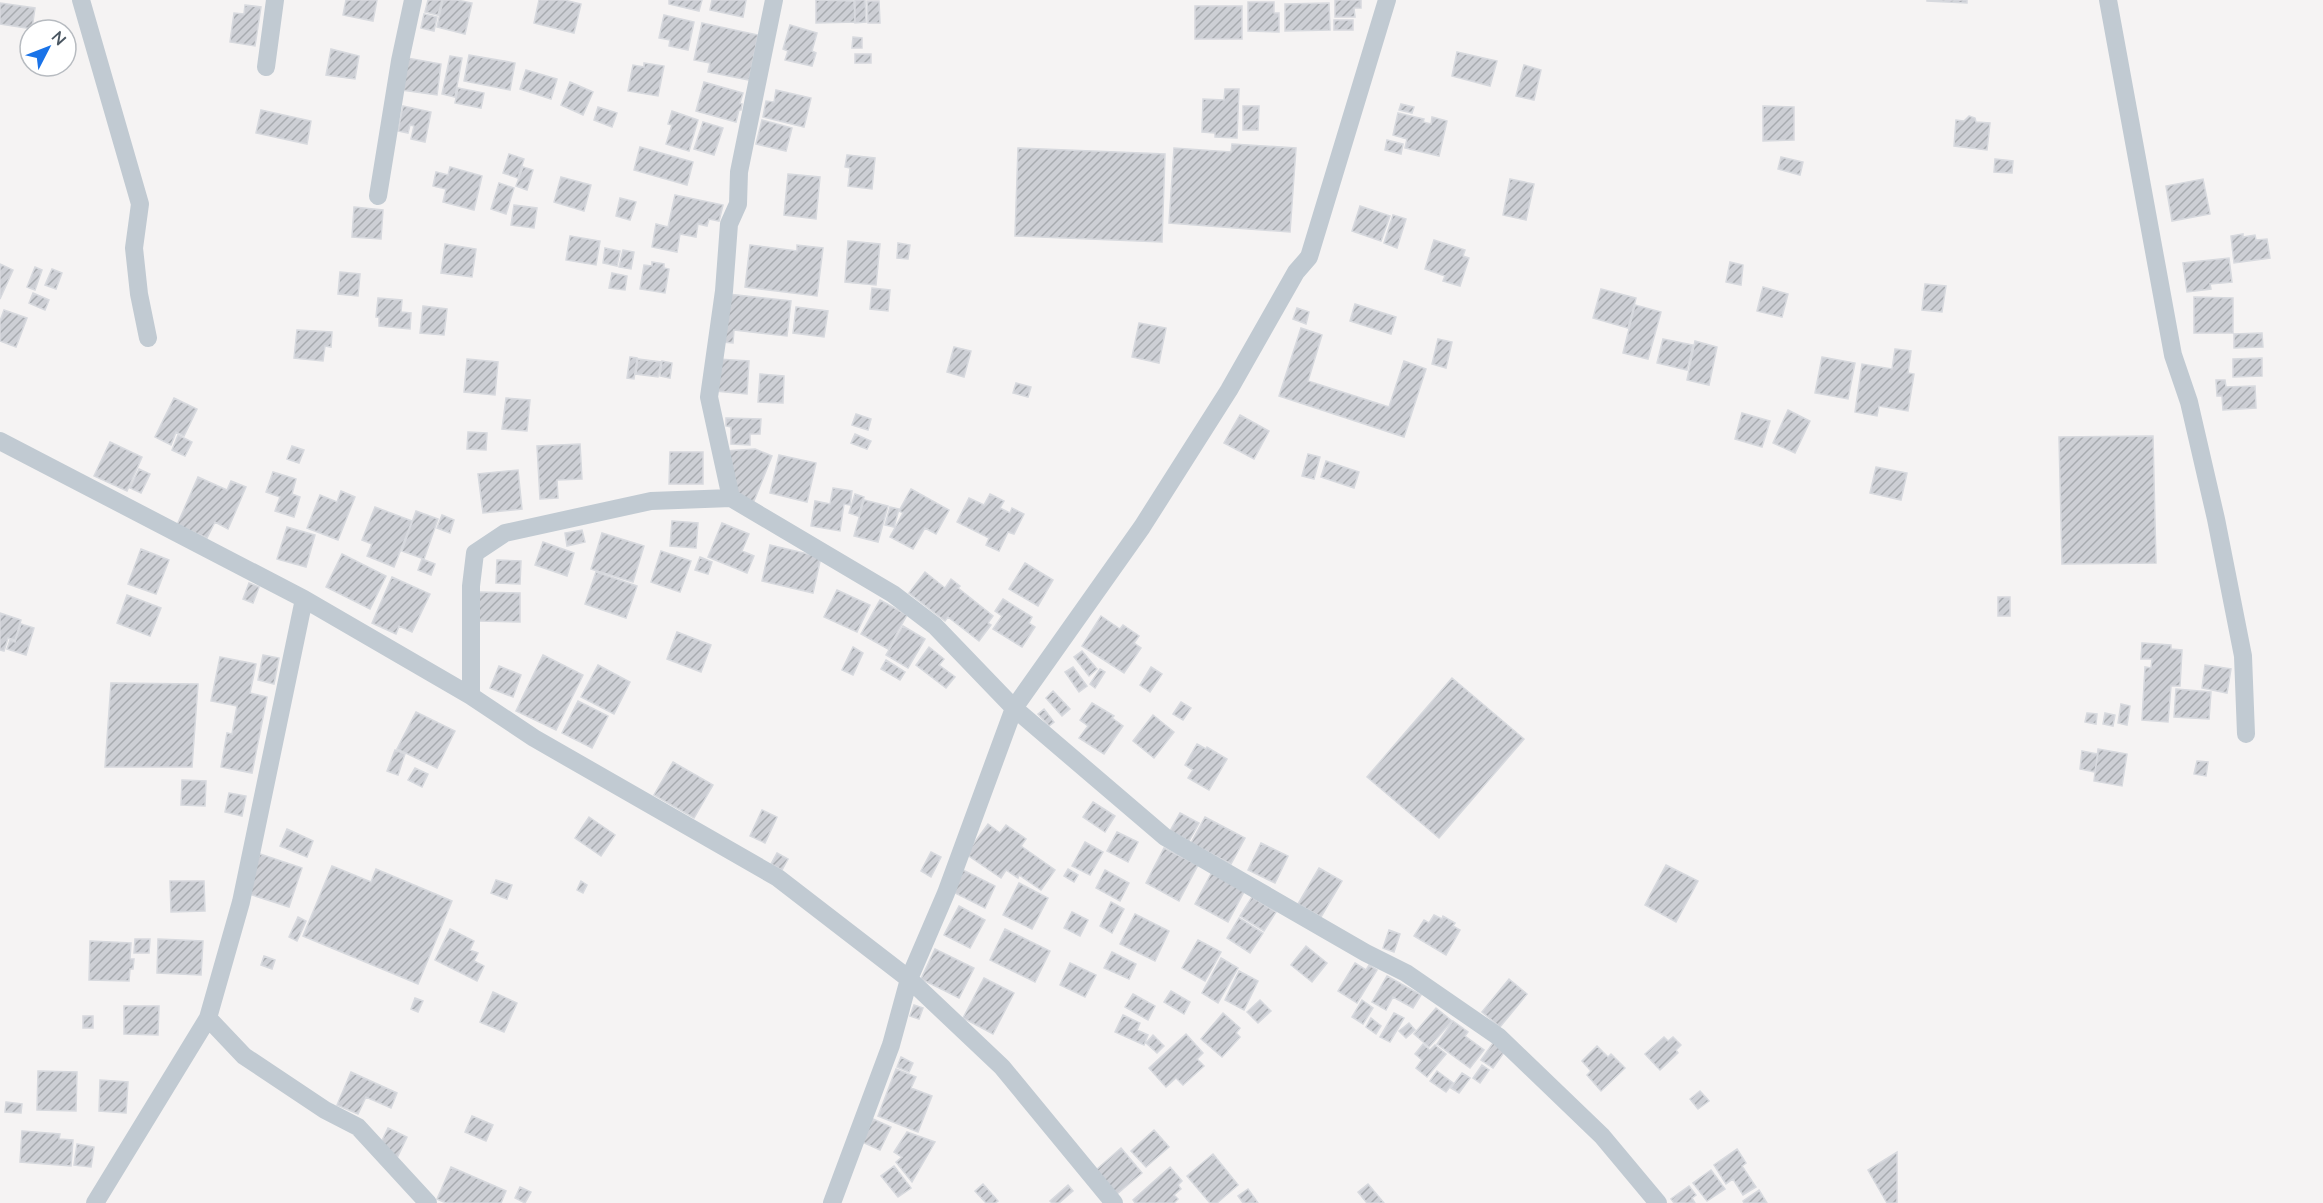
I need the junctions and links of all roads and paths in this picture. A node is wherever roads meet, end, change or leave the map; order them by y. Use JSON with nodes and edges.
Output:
{"nodes":[{"id":1,"x":81,"y":0,"type":"edge"},
{"id":2,"x":275,"y":0,"type":"edge"},
{"id":3,"x":413,"y":0,"type":"edge"},
{"id":4,"x":774,"y":0,"type":"edge"},
{"id":5,"x":1387,"y":0,"type":"edge"},
{"id":6,"x":2108,"y":0,"type":"edge"},
{"id":7,"x":266,"y":66,"type":"dead end"},
{"id":8,"x":378,"y":196,"type":"dead end"},
{"id":9,"x":147,"y":338,"type":"dead end"},
{"id":10,"x":0,"y":441,"type":"edge"},
{"id":11,"x":731,"y":498,"type":"junction"},
{"id":12,"x":304,"y":599,"type":"junction"},
{"id":13,"x":471,"y":696,"type":"junction"},
{"id":14,"x":1014,"y":708,"type":"junction"},
{"id":15,"x":2246,"y":734,"type":"dead end"},
{"id":16,"x":909,"y":979,"type":"junction"},
{"id":17,"x":208,"y":1018,"type":"junction"},
{"id":18,"x":95,"y":1203,"type":"edge"},
{"id":19,"x":428,"y":1203,"type":"edge"},
{"id":20,"x":832,"y":1203,"type":"edge"},
{"id":21,"x":1114,"y":1203,"type":"edge"},
{"id":22,"x":1658,"y":1203,"type":"edge"}],
"edges":[{"from":1,"to":9,"type":"street"},
{"from":2,"to":7,"type":"street"},
{"from":3,"to":8,"type":"street"},
{"from":4,"to":11,"type":"street"},
{"from":5,"to":14,"type":"street"},
{"from":6,"to":15,"type":"street"},
{"from":10,"to":12,"type":"street"},
{"from":11,"to":13,"type":"street"},
{"from":11,"to":14,"type":"street"},
{"from":12,"to":13,"type":"street"},
{"from":12,"to":17,"type":"street"},
{"from":13,"to":16,"type":"street"},
{"from":14,"to":16,"type":"street"},
{"from":14,"to":22,"type":"street"},
{"from":16,"to":20,"type":"street"},
{"from":16,"to":21,"type":"street"},
{"from":17,"to":18,"type":"street"},
{"from":17,"to":19,"type":"street"}]}
